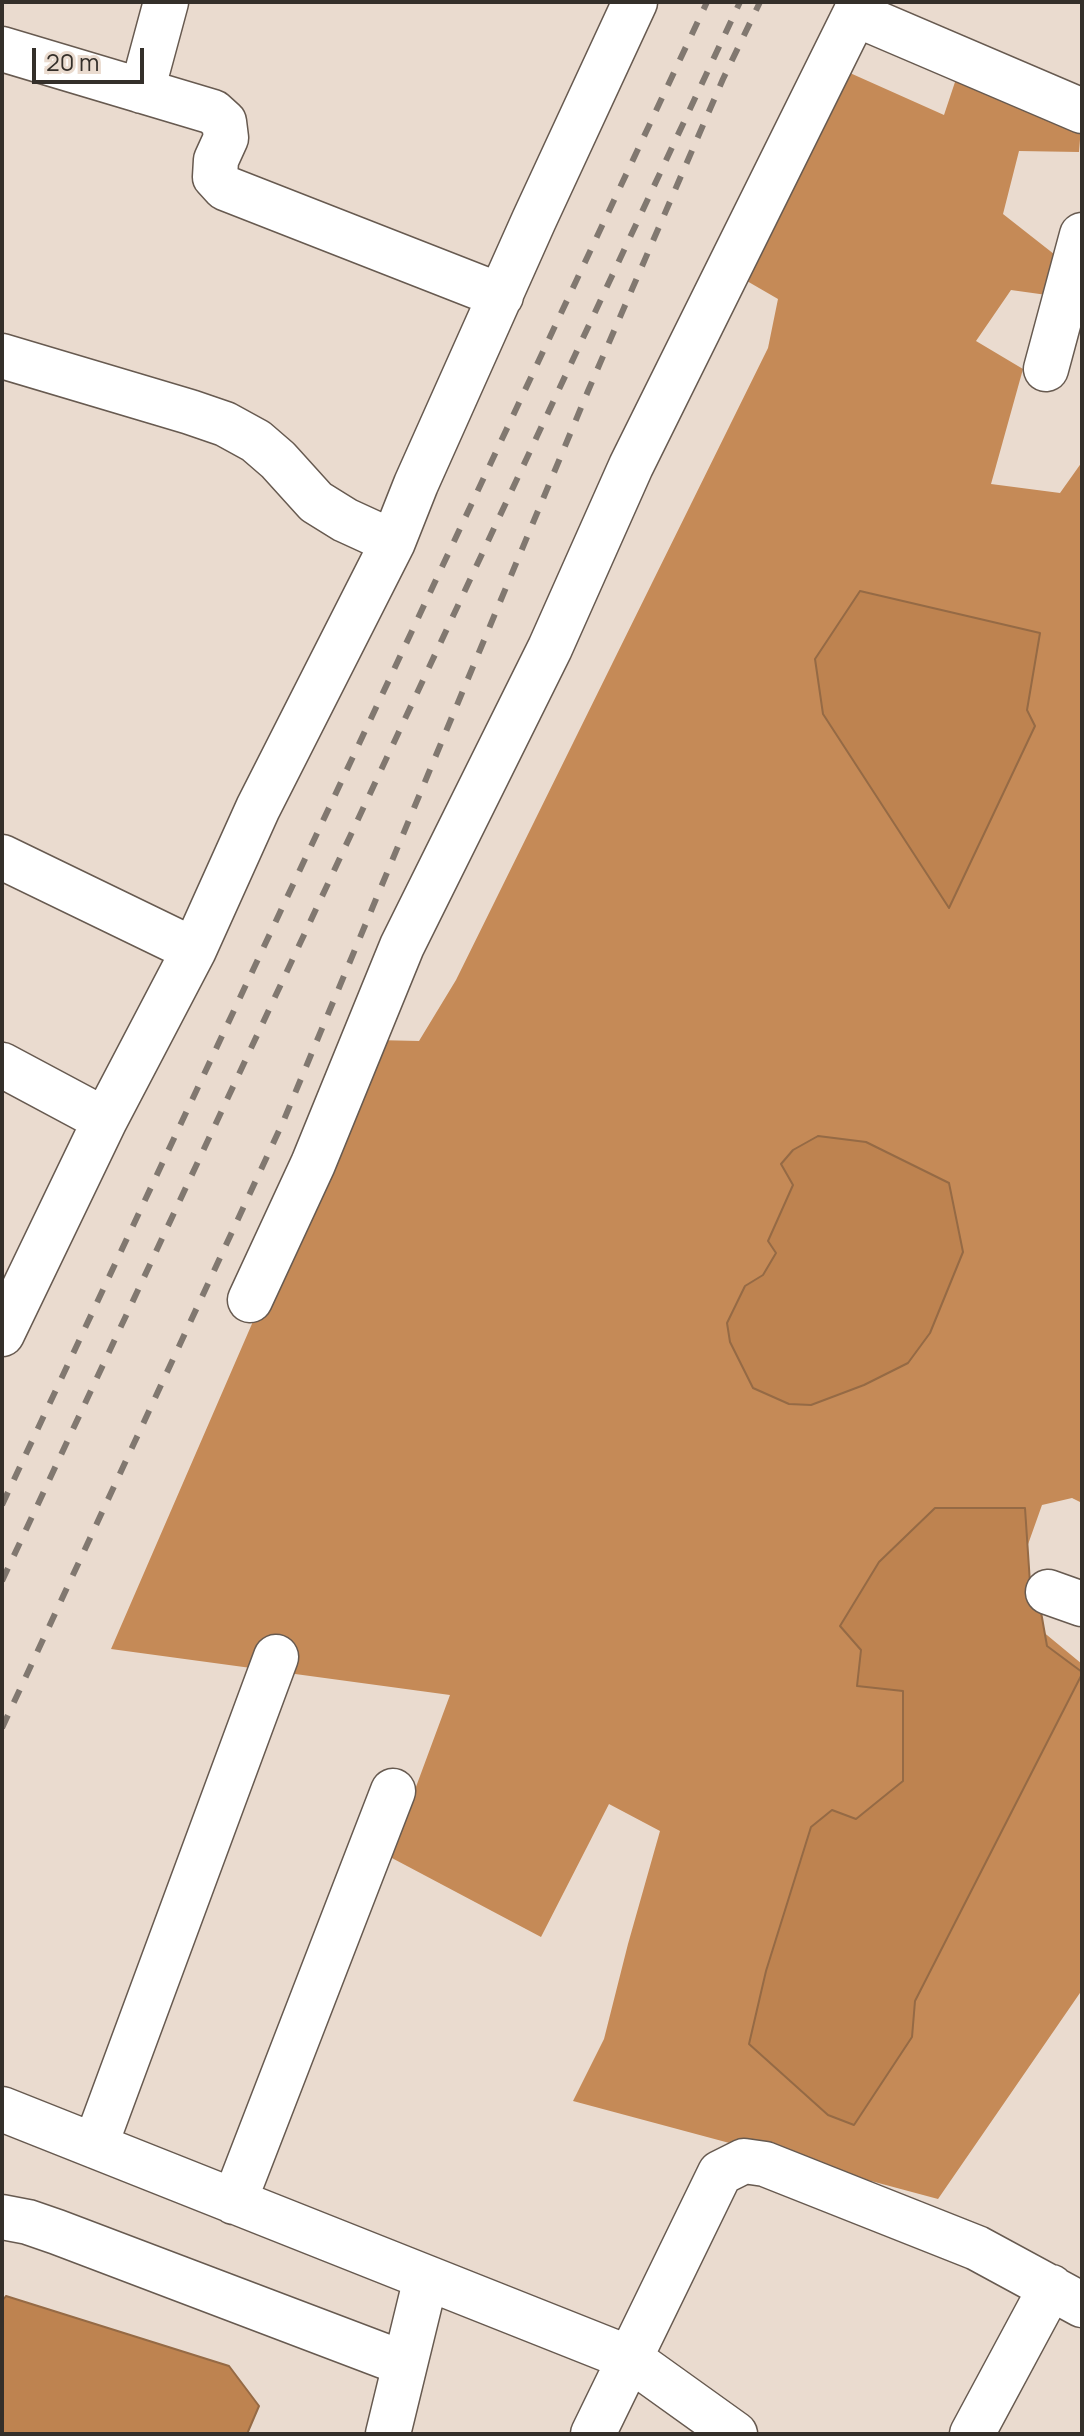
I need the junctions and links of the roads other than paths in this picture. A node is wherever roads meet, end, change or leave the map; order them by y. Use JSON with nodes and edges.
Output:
{"nodes":[{"id":1,"x":166,"y":2,"type":"edge"},
{"id":2,"x":635,"y":2,"type":"edge"},
{"id":3,"x":858,"y":8,"type":"edge"},
{"id":4,"x":2,"y":49,"type":"edge"},
{"id":5,"x":142,"y":91,"type":"junction"},
{"id":6,"x":1082,"y":111,"type":"edge"},
{"id":7,"x":1082,"y":235,"type":"edge"},
{"id":8,"x":501,"y":296,"type":"junction"},
{"id":9,"x":2,"y":356,"type":"edge"},
{"id":10,"x":1046,"y":369,"type":"dead end"},
{"id":11,"x":393,"y":542,"type":"junction"},
{"id":12,"x":2,"y":857,"type":"edge"},
{"id":13,"x":194,"y":950,"type":"junction"},
{"id":14,"x":2,"y":1065,"type":"edge"},
{"id":15,"x":105,"y":1120,"type":"junction"},
{"id":16,"x":250,"y":1300,"type":"dead end"},
{"id":17,"x":8,"y":1305,"type":"edge"},
{"id":18,"x":276,"y":1657,"type":"dead end"},
{"id":19,"x":393,"y":1791,"type":"dead end"},
{"id":20,"x":2,"y":2109,"type":"edge"},
{"id":21,"x":95,"y":2146,"type":"junction"},
{"id":22,"x":234,"y":2202,"type":"junction"},
{"id":23,"x":2,"y":2217,"type":"edge"},
{"id":24,"x":426,"y":2278,"type":"junction"},
{"id":25,"x":1066,"y":2296,"type":"edge"},
{"id":26,"x":629,"y":2358,"type":"junction"},
{"id":27,"x":405,"y":2364,"type":"junction"},
{"id":28,"x":388,"y":2434,"type":"edge"},
{"id":29,"x":593,"y":2434,"type":"edge"},
{"id":30,"x":735,"y":2434,"type":"edge"},
{"id":31,"x":972,"y":2434,"type":"edge"}],
"edges":[{"from":1,"to":5,"type":"street"},
{"from":2,"to":8,"type":"street"},
{"from":3,"to":6,"type":"street"},
{"from":3,"to":16,"type":"street"},
{"from":4,"to":5,"type":"street"},
{"from":5,"to":8,"type":"street"},
{"from":7,"to":10,"type":"street"},
{"from":8,"to":11,"type":"street"},
{"from":9,"to":11,"type":"street"},
{"from":11,"to":13,"type":"street"},
{"from":12,"to":13,"type":"street"},
{"from":13,"to":15,"type":"street"},
{"from":14,"to":15,"type":"street"},
{"from":15,"to":17,"type":"street"},
{"from":18,"to":21,"type":"street"},
{"from":19,"to":22,"type":"street"},
{"from":20,"to":21,"type":"street"},
{"from":21,"to":22,"type":"street"},
{"from":22,"to":24,"type":"street"},
{"from":23,"to":27,"type":"street"},
{"from":24,"to":26,"type":"street"},
{"from":24,"to":27,"type":"street"},
{"from":25,"to":26,"type":"street"},
{"from":25,"to":31,"type":"street"},
{"from":26,"to":29,"type":"street"},
{"from":26,"to":30,"type":"street"},
{"from":27,"to":28,"type":"street"}]}
